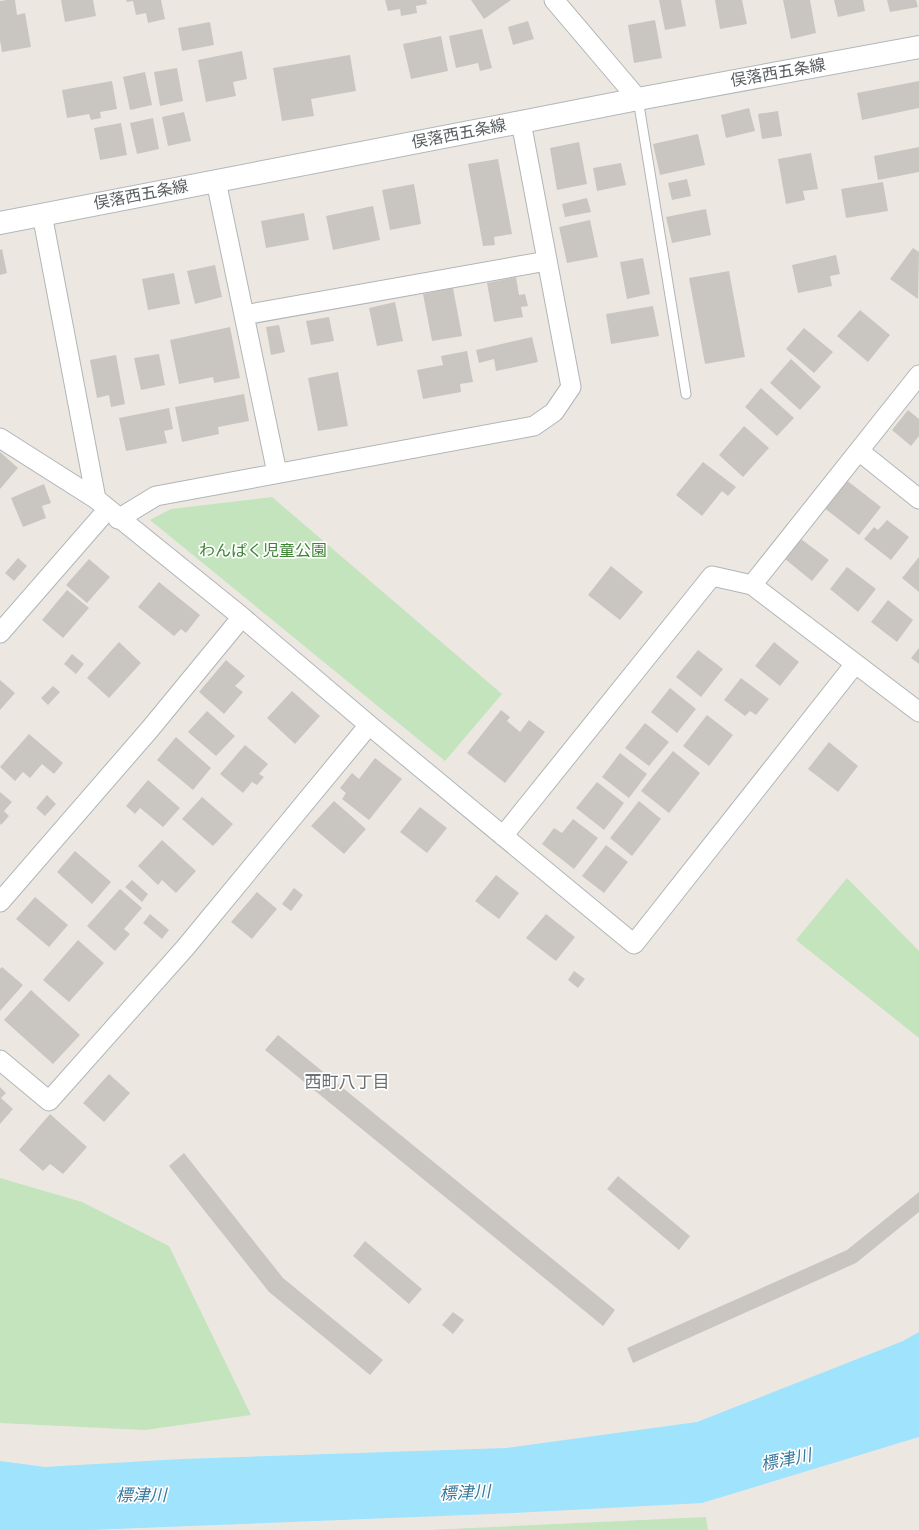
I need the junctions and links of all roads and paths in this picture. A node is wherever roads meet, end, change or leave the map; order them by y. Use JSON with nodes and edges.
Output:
{"nodes":[{"id":1,"x":554,"y":0,"type":"edge"},
{"id":2,"x":919,"y":47,"type":"edge"},
{"id":3,"x":638,"y":98,"type":"junction"},
{"id":4,"x":521,"y":122,"type":"junction"},
{"id":5,"x":216,"y":181,"type":"junction"},
{"id":6,"x":42,"y":214,"type":"junction"},
{"id":7,"x":0,"y":223,"type":"edge"},
{"id":8,"x":547,"y":261,"type":"junction"},
{"id":9,"x":244,"y":315,"type":"junction"},
{"id":10,"x":919,"y":375,"type":"edge"},
{"id":11,"x":686,"y":394,"type":"dead end"},
{"id":12,"x":0,"y":438,"type":"edge"},
{"id":13,"x":859,"y":451,"type":"junction"},
{"id":14,"x":277,"y":473,"type":"junction"},
{"id":15,"x":919,"y":499,"type":"edge"},
{"id":16,"x":107,"y":509,"type":"junction"},
{"id":17,"x":752,"y":585,"type":"junction"},
{"id":18,"x":242,"y":616,"type":"junction"},
{"id":19,"x":0,"y":633,"type":"edge"},
{"id":20,"x":855,"y":664,"type":"junction"},
{"id":21,"x":919,"y":712,"type":"edge"},
{"id":22,"x":369,"y":725,"type":"junction"},
{"id":23,"x":503,"y":836,"type":"junction"},
{"id":24,"x":0,"y":902,"type":"edge"},
{"id":25,"x":0,"y":1060,"type":"edge"}],
"edges":[{"from":1,"to":3,"type":"street"},
{"from":2,"to":3,"type":"main road","name":"俣落西五条線"},
{"from":3,"to":4,"type":"main road","name":"俣落西五条線"},
{"from":3,"to":11,"type":"lane"},
{"from":4,"to":5,"type":"main road","name":"俣落西五条線"},
{"from":4,"to":8,"type":"street"},
{"from":5,"to":6,"type":"main road","name":"俣落西五条線"},
{"from":5,"to":9,"type":"street"},
{"from":6,"to":7,"type":"main road","name":"俣落西五条線"},
{"from":6,"to":16,"type":"street"},
{"from":8,"to":9,"type":"street"},
{"from":8,"to":14,"type":"street"},
{"from":9,"to":14,"type":"street"},
{"from":10,"to":13,"type":"street"},
{"from":12,"to":16,"type":"street"},
{"from":13,"to":15,"type":"street"},
{"from":13,"to":17,"type":"street"},
{"from":14,"to":16,"type":"street"},
{"from":16,"to":18,"type":"street"},
{"from":16,"to":19,"type":"street"},
{"from":17,"to":20,"type":"street"},
{"from":17,"to":23,"type":"street"},
{"from":18,"to":22,"type":"street"},
{"from":18,"to":24,"type":"street"},
{"from":20,"to":21,"type":"street"},
{"from":20,"to":23,"type":"street"},
{"from":22,"to":23,"type":"street"},
{"from":22,"to":25,"type":"street"}]}
